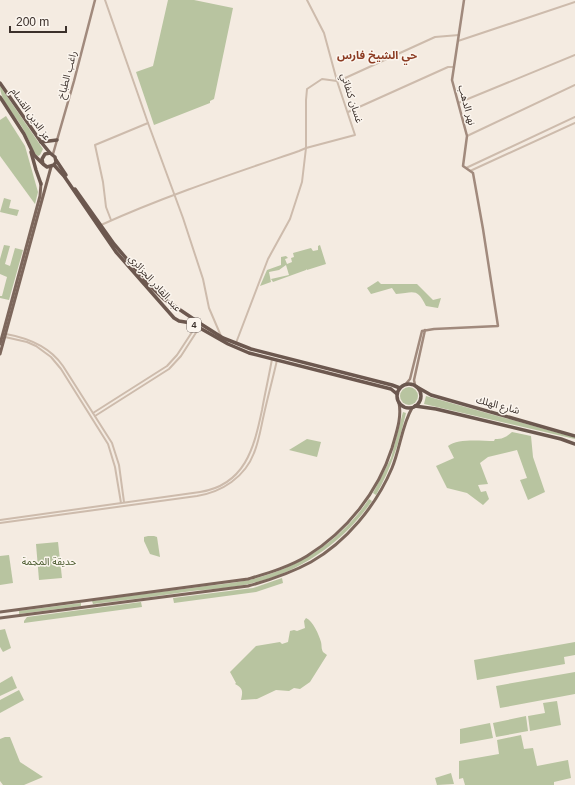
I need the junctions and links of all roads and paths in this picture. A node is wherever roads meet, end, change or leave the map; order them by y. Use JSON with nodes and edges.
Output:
{"nodes":[{"id":1,"x":95,"y":0,"type":"edge"},
{"id":2,"x":105,"y":0,"type":"edge"},
{"id":3,"x":307,"y":0,"type":"edge"},
{"id":4,"x":464,"y":0,"type":"edge"},
{"id":5,"x":575,"y":2,"type":"edge"},
{"id":6,"x":459,"y":35,"type":"junction"},
{"id":7,"x":458,"y":41,"type":"junction"},
{"id":8,"x":575,"y":55,"type":"edge"},
{"id":9,"x":454,"y":67,"type":"junction"},
{"id":10,"x":343,"y":79,"type":"dead end"},
{"id":11,"x":337,"y":81,"type":"junction"},
{"id":12,"x":0,"y":83,"type":"edge"},
{"id":13,"x":575,"y":85,"type":"edge"},
{"id":14,"x":0,"y":97,"type":"edge"},
{"id":15,"x":458,"y":102,"type":"junction"},
{"id":16,"x":348,"y":112,"type":"junction"},
{"id":17,"x":575,"y":117,"type":"edge"},
{"id":18,"x":572,"y":119,"type":"junction"},
{"id":19,"x":148,"y":123,"type":"junction"},
{"id":20,"x":574,"y":123,"type":"edge"},
{"id":21,"x":467,"y":136,"type":"junction"},
{"id":22,"x":57,"y":140,"type":"junction"},
{"id":23,"x":41,"y":142,"type":"junction"},
{"id":24,"x":522,"y":142,"type":"junction"},
{"id":25,"x":524,"y":147,"type":"junction"},
{"id":26,"x":306,"y":148,"type":"junction"},
{"id":27,"x":31,"y":149,"type":"junction"},
{"id":28,"x":51,"y":154,"type":"junction"},
{"id":29,"x":42,"y":157,"type":"junction"},
{"id":30,"x":488,"y":158,"type":"junction"},
{"id":31,"x":38,"y":160,"type":"junction"},
{"id":32,"x":56,"y":160,"type":"junction"},
{"id":33,"x":490,"y":162,"type":"junction"},
{"id":34,"x":43,"y":164,"type":"junction"},
{"id":35,"x":53,"y":166,"type":"junction"},
{"id":36,"x":466,"y":168,"type":"junction"},
{"id":37,"x":470,"y":171,"type":"junction"},
{"id":38,"x":41,"y":184,"type":"junction"},
{"id":39,"x":175,"y":195,"type":"junction"},
{"id":40,"x":110,"y":220,"type":"junction"},
{"id":41,"x":100,"y":225,"type":"junction"},
{"id":42,"x":177,"y":308,"type":"junction"},
{"id":43,"x":172,"y":315,"type":"junction"},
{"id":44,"x":187,"y":315,"type":"junction"},
{"id":45,"x":182,"y":322,"type":"junction"},
{"id":46,"x":197,"y":327,"type":"junction"},
{"id":47,"x":424,"y":331,"type":"junction"},
{"id":48,"x":5,"y":335,"type":"junction"},
{"id":49,"x":221,"y":336,"type":"junction"},
{"id":50,"x":0,"y":344,"type":"edge"},
{"id":51,"x":235,"y":344,"type":"junction"},
{"id":52,"x":0,"y":354,"type":"edge"},
{"id":53,"x":275,"y":359,"type":"junction"},
{"id":54,"x":405,"y":385,"type":"junction"},
{"id":55,"x":416,"y":386,"type":"junction"},
{"id":56,"x":400,"y":388,"type":"junction"},
{"id":57,"x":127,"y":394,"type":"junction"},
{"id":58,"x":397,"y":394,"type":"junction"},
{"id":59,"x":85,"y":403,"type":"junction"},
{"id":60,"x":399,"y":403,"type":"junction"},
{"id":61,"x":414,"y":407,"type":"junction"},
{"id":62,"x":93,"y":413,"type":"junction"},
{"id":63,"x":95,"y":416,"type":"junction"},
{"id":64,"x":103,"y":428,"type":"junction"},
{"id":65,"x":100,"y":430,"type":"junction"},
{"id":66,"x":575,"y":436,"type":"edge"},
{"id":67,"x":575,"y":444,"type":"edge"},
{"id":68,"x":173,"y":496,"type":"junction"},
{"id":69,"x":174,"y":499,"type":"junction"},
{"id":70,"x":124,"y":502,"type":"junction"},
{"id":71,"x":121,"y":503,"type":"junction"},
{"id":72,"x":0,"y":520,"type":"edge"},
{"id":73,"x":0,"y":523,"type":"edge"},
{"id":74,"x":0,"y":612,"type":"edge"},
{"id":75,"x":0,"y":618,"type":"edge"}],
"edges":[{"from":1,"to":22,"type":"main road","name":"راغب الطباخ"},
{"from":2,"to":19,"type":"street"},
{"from":3,"to":11,"type":"street","name":"غسان كنفاتي"},
{"from":4,"to":6,"type":"main road","name":"نهر الدهب"},
{"from":5,"to":7,"type":"street"},
{"from":6,"to":7,"type":"main road","name":"نهر الدهب"},
{"from":6,"to":10,"type":"street"},
{"from":7,"to":9,"type":"main road","name":"نهر الدهب"},
{"from":8,"to":15,"type":"street"},
{"from":9,"to":15,"type":"main road","name":"نهر الدهب"},
{"from":9,"to":16,"type":"street"},
{"from":11,"to":16,"type":"street","name":"غسان كنفاتي"},
{"from":11,"to":26,"type":"street"},
{"from":12,"to":23,"type":"highway","name":"عز الدين القسام"},
{"from":13,"to":21,"type":"street"},
{"from":14,"to":27,"type":"highway","name":"عز الدين القسام"},
{"from":15,"to":21,"type":"main road","name":"نهر الدهب"},
{"from":16,"to":26,"type":"street","name":"غسان كنفاتي"},
{"from":17,"to":18,"type":"street"},
{"from":18,"to":20,"type":"street"},
{"from":18,"to":24,"type":"street"},
{"from":19,"to":39,"type":"street"},
{"from":19,"to":40,"type":"street"},
{"from":20,"to":25,"type":"street"},
{"from":21,"to":36,"type":"main road","name":"نهر الدهب"},
{"from":22,"to":23,"type":"highway"},
{"from":22,"to":28,"type":"main road","name":"راغب الطباخ"},
{"from":23,"to":28,"type":"highway","name":"عز الدين القسام"},
{"from":24,"to":25,"type":"street"},
{"from":24,"to":30,"type":"street"},
{"from":25,"to":33,"type":"street"},
{"from":26,"to":39,"type":"street"},
{"from":26,"to":51,"type":"street"},
{"from":27,"to":31,"type":"highway","name":"عز الدين القسام"},
{"from":27,"to":38,"type":"highway"},
{"from":28,"to":29,"type":"highway"},
{"from":28,"to":32,"type":"highway"},
{"from":29,"to":31,"type":"main road"},
{"from":29,"to":34,"type":"highway"},
{"from":30,"to":33,"type":"street"},
{"from":30,"to":36,"type":"street"},
{"from":31,"to":34,"type":"highway","name":"عز الدين القسام"},
{"from":31,"to":38,"type":"main road"},
{"from":32,"to":35,"type":"highway"},
{"from":32,"to":41,"type":"highway","name":"عبد القادر الجزائري","number":"4"},
{"from":33,"to":37,"type":"street"},
{"from":34,"to":35,"type":"highway"},
{"from":35,"to":43,"type":"highway","name":"عبد القادر الجزائري","number":"4"},
{"from":35,"to":48,"type":"main road"},
{"from":36,"to":37,"type":"main road"},
{"from":37,"to":47,"type":"main road"},
{"from":38,"to":50,"type":"main road"},
{"from":39,"to":40,"type":"street"},
{"from":39,"to":49,"type":"street"},
{"from":40,"to":41,"type":"street"},
{"from":41,"to":42,"type":"highway","name":"عبد القادر الجزائري","number":"4"},
{"from":42,"to":43,"type":"highway"},
{"from":42,"to":44,"type":"highway","name":"عبد القادر الجزائري","number":"4"},
{"from":43,"to":45,"type":"highway","name":"عبد القادر الجزائري","number":"4"},
{"from":44,"to":45,"type":"highway"},
{"from":44,"to":49,"type":"highway","name":"عبد القادر الجزائري","number":"4"},
{"from":45,"to":46,"type":"highway","name":"عبد القادر الجزائري","number":"4"},
{"from":46,"to":53,"type":"highway","name":"عبد القادر الجزائري","number":"4"},
{"from":46,"to":57,"type":"street"},
{"from":47,"to":54,"type":"main road"},
{"from":47,"to":55,"type":"main road"},
{"from":48,"to":52,"type":"main road"},
{"from":48,"to":59,"type":"street"},
{"from":49,"to":51,"type":"highway","name":"عبد القادر الجزائري","number":"4"},
{"from":51,"to":56,"type":"highway","name":"عبد القادر الجزائري","number":"4"},
{"from":53,"to":58,"type":"highway","name":"عبد القادر الجزائري","number":"4"},
{"from":53,"to":68,"type":"street"},
{"from":53,"to":69,"type":"street"},
{"from":54,"to":55,"type":"highway"},
{"from":54,"to":56,"type":"highway"},
{"from":55,"to":61,"type":"highway"},
{"from":55,"to":66,"type":"highway","name":"شارع الهلك"},
{"from":56,"to":58,"type":"highway"},
{"from":57,"to":62,"type":"street"},
{"from":57,"to":63,"type":"street"},
{"from":58,"to":60,"type":"highway"},
{"from":59,"to":62,"type":"street"},
{"from":59,"to":65,"type":"street"},
{"from":60,"to":61,"type":"highway"},
{"from":60,"to":74,"type":"main road"},
{"from":61,"to":67,"type":"highway","name":"شارع الهلك"},
{"from":61,"to":75,"type":"main road"},
{"from":62,"to":63,"type":"street"},
{"from":63,"to":64,"type":"street"},
{"from":64,"to":65,"type":"street"},
{"from":64,"to":70,"type":"street"},
{"from":65,"to":71,"type":"street"},
{"from":68,"to":69,"type":"street"},
{"from":68,"to":70,"type":"street"},
{"from":69,"to":73,"type":"street"},
{"from":70,"to":71,"type":"street"},
{"from":71,"to":72,"type":"street"}]}
